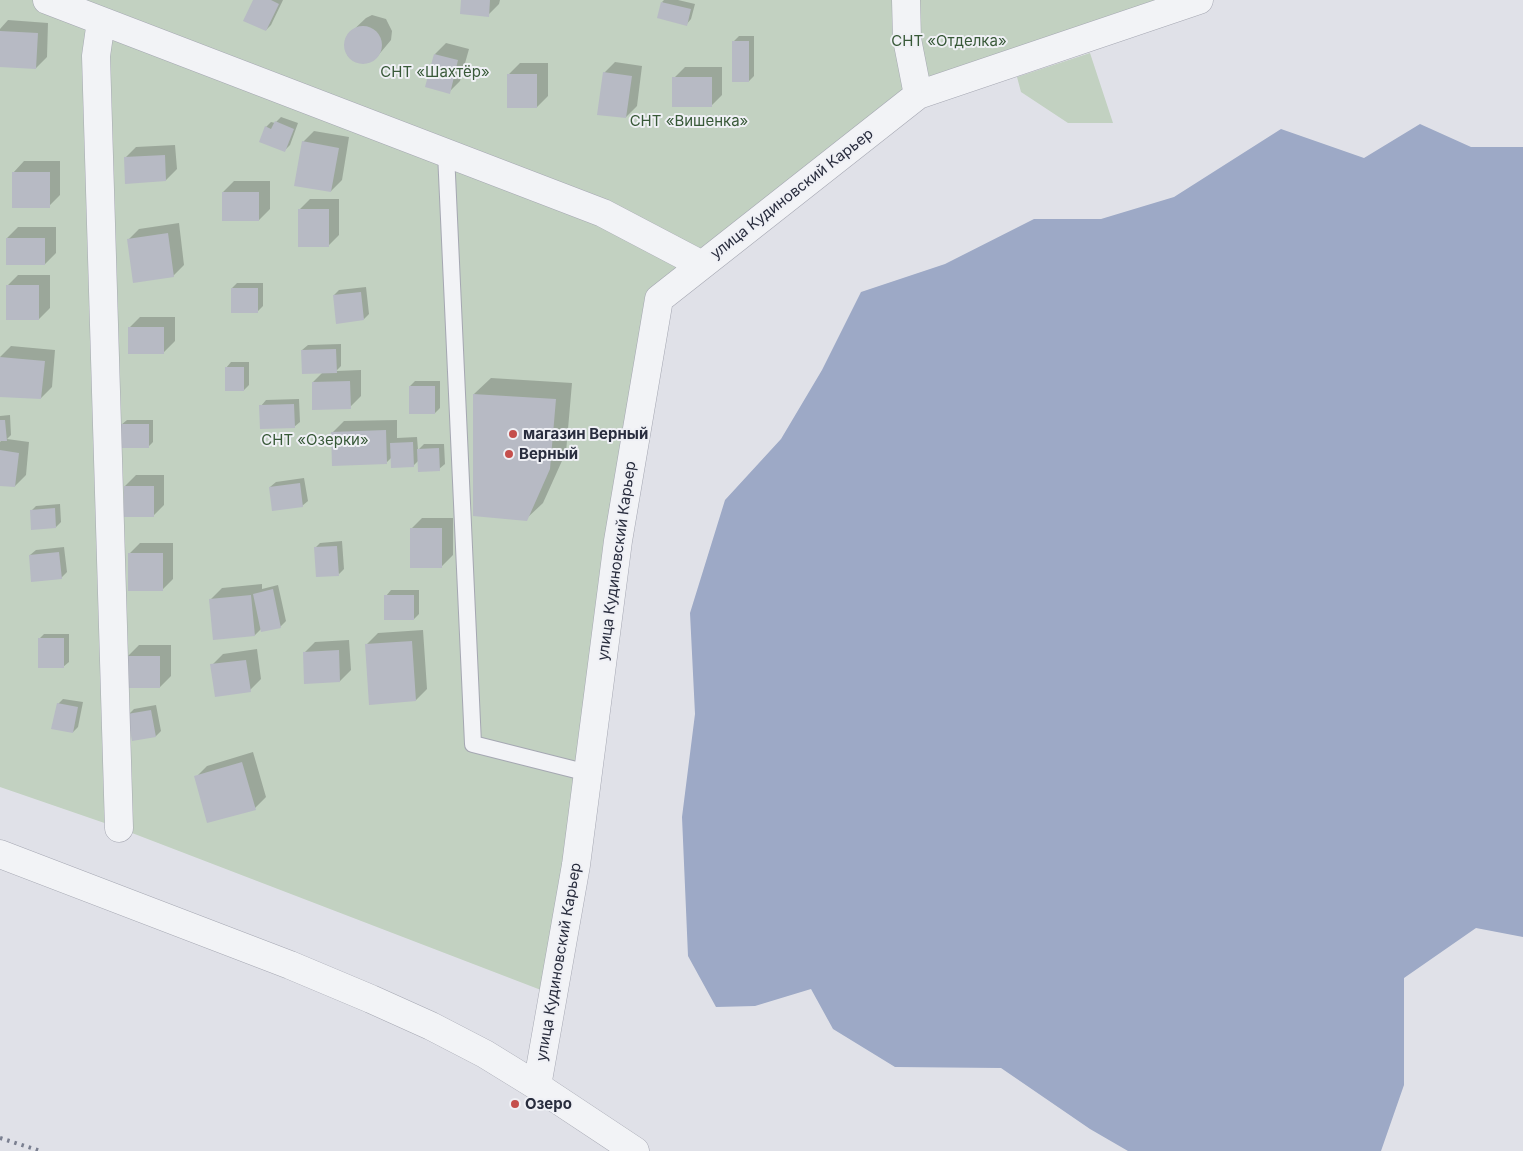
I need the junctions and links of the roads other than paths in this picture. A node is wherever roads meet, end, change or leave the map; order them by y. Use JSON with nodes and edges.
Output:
{"nodes":[{"id":1,"x":47,"y":0,"type":"edge"},
{"id":2,"x":906,"y":0,"type":"edge"},
{"id":3,"x":1191,"y":1,"type":"edge"},
{"id":4,"x":101,"y":21,"type":"junction"},
{"id":5,"x":918,"y":95,"type":"junction"},
{"id":6,"x":446,"y":153,"type":"junction"},
{"id":7,"x":702,"y":265,"type":"junction"},
{"id":8,"x":588,"y":773,"type":"junction"},
{"id":9,"x":119,"y":828,"type":"dead end"},
{"id":10,"x":0,"y":854,"type":"edge"},
{"id":11,"x":537,"y":1086,"type":"junction"},
{"id":12,"x":622,"y":1148,"type":"edge"}],
"edges":[{"from":1,"to":4,"type":"street"},
{"from":2,"to":5,"type":"street"},
{"from":3,"to":5,"type":"street","name":"улица Кудиновский Карьер"},
{"from":4,"to":6,"type":"street"},
{"from":4,"to":9,"type":"street"},
{"from":5,"to":7,"type":"street","name":"улица Кудиновский Карьер"},
{"from":6,"to":7,"type":"street"},
{"from":6,"to":8,"type":"lane"},
{"from":7,"to":8,"type":"street","name":"улица Кудиновский Карьер"},
{"from":8,"to":11,"type":"street","name":"улица Кудиновский Карьер"},
{"from":10,"to":11,"type":"street"},
{"from":11,"to":12,"type":"street"}]}
